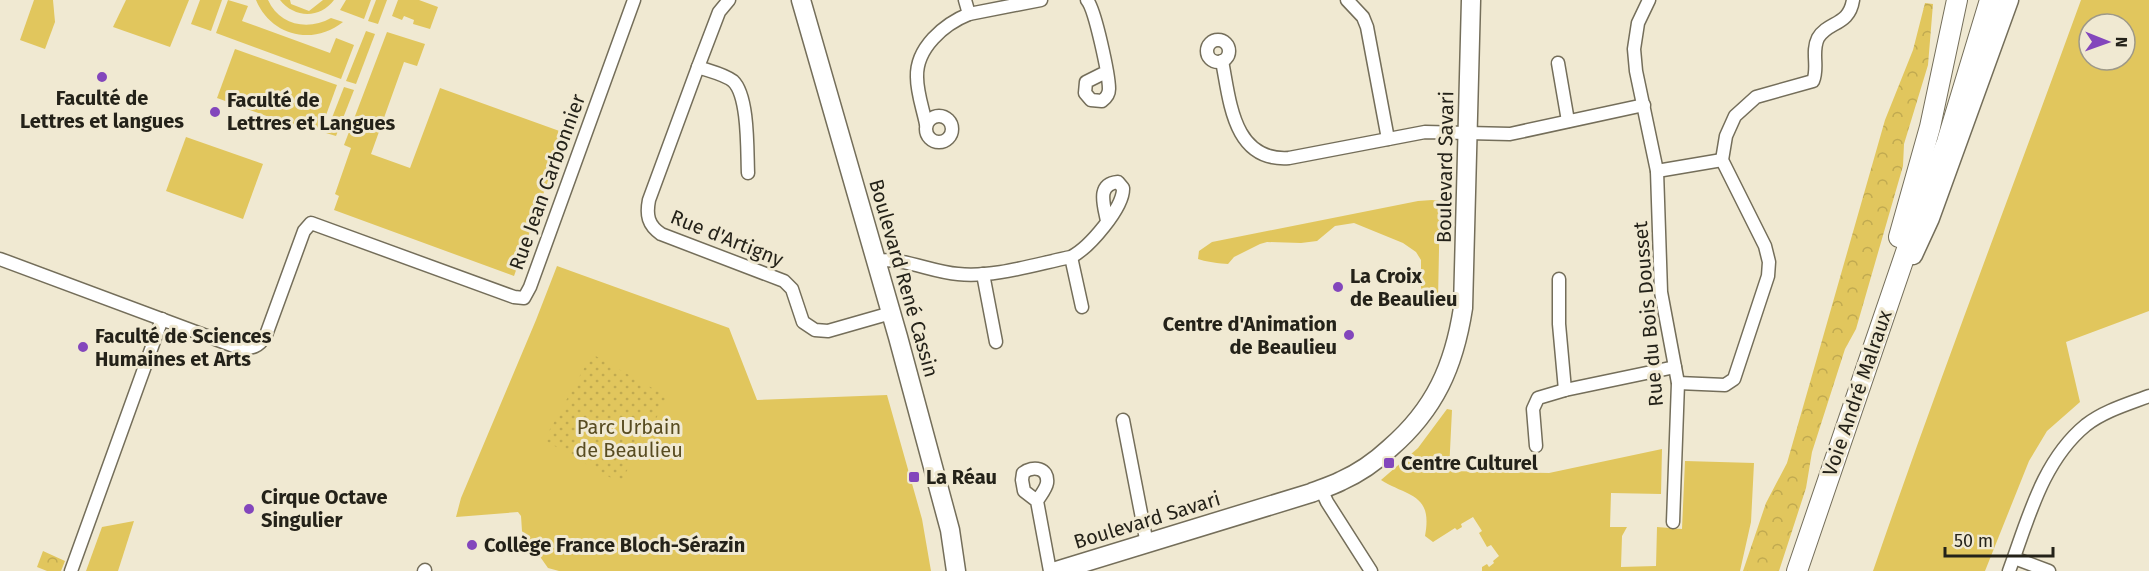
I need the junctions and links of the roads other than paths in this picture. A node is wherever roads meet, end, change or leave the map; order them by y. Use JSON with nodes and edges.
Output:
{"nodes":[{"id":1,"x":634,"y":0,"type":"edge"},
{"id":2,"x":728,"y":0,"type":"edge"},
{"id":3,"x":801,"y":0,"type":"edge"},
{"id":4,"x":965,"y":0,"type":"edge"},
{"id":5,"x":1041,"y":0,"type":"edge"},
{"id":6,"x":1087,"y":0,"type":"edge"},
{"id":7,"x":1347,"y":0,"type":"edge"},
{"id":8,"x":1471,"y":0,"type":"edge"},
{"id":9,"x":1649,"y":0,"type":"edge"},
{"id":10,"x":1853,"y":0,"type":"edge"},
{"id":11,"x":1957,"y":0,"type":"edge"},
{"id":12,"x":1979,"y":0,"type":"edge"},
{"id":13,"x":1990,"y":0,"type":"edge"},
{"id":14,"x":2009,"y":0,"type":"edge"},
{"id":15,"x":969,"y":14,"type":"junction"},
{"id":16,"x":1222,"y":61,"type":"dead end"},
{"id":17,"x":1558,"y":63,"type":"dead end"},
{"id":18,"x":698,"y":67,"type":"junction"},
{"id":19,"x":1106,"y":72,"type":"dead end"},
{"id":20,"x":1644,"y":105,"type":"junction"},
{"id":21,"x":1568,"y":121,"type":"junction"},
{"id":22,"x":926,"y":124,"type":"dead end"},
{"id":23,"x":1468,"y":133,"type":"junction"},
{"id":24,"x":1388,"y":139,"type":"junction"},
{"id":25,"x":1722,"y":160,"type":"junction"},
{"id":26,"x":1657,"y":171,"type":"junction"},
{"id":27,"x":748,"y":173,"type":"dead end"},
{"id":28,"x":1919,"y":214,"type":"junction"},
{"id":29,"x":1107,"y":221,"type":"dead end"},
{"id":30,"x":1071,"y":257,"type":"junction"},
{"id":31,"x":0,"y":259,"type":"edge"},
{"id":32,"x":877,"y":261,"type":"junction"},
{"id":33,"x":983,"y":274,"type":"junction"},
{"id":34,"x":1559,"y":279,"type":"dead end"},
{"id":35,"x":1082,"y":307,"type":"dead end"},
{"id":36,"x":891,"y":313,"type":"junction"},
{"id":37,"x":162,"y":319,"type":"junction"},
{"id":38,"x":996,"y":342,"type":"dead end"},
{"id":39,"x":1873,"y":345,"type":"junction"},
{"id":40,"x":1675,"y":367,"type":"junction"},
{"id":41,"x":1677,"y":383,"type":"junction"},
{"id":42,"x":1565,"y":390,"type":"junction"},
{"id":43,"x":2149,"y":396,"type":"edge"},
{"id":44,"x":1124,"y":420,"type":"dead end"},
{"id":45,"x":1536,"y":446,"type":"dead end"},
{"id":46,"x":1321,"y":489,"type":"junction"},
{"id":47,"x":1037,"y":501,"type":"dead end"},
{"id":48,"x":1673,"y":522,"type":"dead end"},
{"id":49,"x":1147,"y":544,"type":"junction"},
{"id":50,"x":2014,"y":558,"type":"junction"},
{"id":51,"x":71,"y":571,"type":"edge"},
{"id":52,"x":956,"y":571,"type":"edge"},
{"id":53,"x":1050,"y":571,"type":"edge"},
{"id":54,"x":1056,"y":571,"type":"edge"},
{"id":55,"x":1371,"y":571,"type":"edge"},
{"id":56,"x":1797,"y":571,"type":"edge"},
{"id":57,"x":2009,"y":571,"type":"edge"},
{"id":58,"x":2049,"y":571,"type":"edge"}],
"edges":[{"from":1,"to":37,"type":"street","name":"Rue Jean Carbonnier"},
{"from":2,"to":18,"type":"street","name":"Rue d'Artigny"},
{"from":3,"to":32,"type":"street","name":"Boulevard René Cassin"},
{"from":4,"to":15,"type":"street"},
{"from":5,"to":15,"type":"street"},
{"from":6,"to":19,"type":"street"},
{"from":7,"to":24,"type":"street"},
{"from":8,"to":23,"type":"street","name":"Boulevard Savari"},
{"from":9,"to":20,"type":"street","name":"Rue du Bois Dousset"},
{"from":10,"to":25,"type":"street"},
{"from":11,"to":39,"type":"main road"},
{"from":12,"to":28,"type":"main road","name":"Voie André Malraux"},
{"from":13,"to":28,"type":"main road","name":"Voie André Malraux"},
{"from":14,"to":39,"type":"street"},
{"from":15,"to":22,"type":"street"},
{"from":16,"to":24,"type":"street"},
{"from":17,"to":21,"type":"street"},
{"from":18,"to":27,"type":"street"},
{"from":18,"to":36,"type":"street","name":"Rue d'Artigny"},
{"from":20,"to":21,"type":"street"},
{"from":20,"to":26,"type":"street","name":"Rue du Bois Dousset"},
{"from":21,"to":23,"type":"street"},
{"from":23,"to":24,"type":"street"},
{"from":23,"to":46,"type":"street","name":"Boulevard Savari"},
{"from":25,"to":26,"type":"street"},
{"from":25,"to":41,"type":"street"},
{"from":26,"to":40,"type":"street","name":"Rue du Bois Dousset"},
{"from":28,"to":39,"type":"main road","name":"Voie André Malraux"},
{"from":29,"to":30,"type":"street"},
{"from":30,"to":33,"type":"street"},
{"from":30,"to":35,"type":"street"},
{"from":31,"to":37,"type":"street"},
{"from":32,"to":33,"type":"street"},
{"from":32,"to":36,"type":"street","name":"Boulevard René Cassin"},
{"from":33,"to":38,"type":"street"},
{"from":34,"to":42,"type":"street"},
{"from":36,"to":52,"type":"street","name":"Boulevard René Cassin"},
{"from":37,"to":51,"type":"street"},
{"from":39,"to":56,"type":"main road","name":"Voie André Malraux"},
{"from":40,"to":41,"type":"street","name":"Rue du Bois Dousset"},
{"from":40,"to":42,"type":"street"},
{"from":41,"to":48,"type":"street","name":"Rue du Bois Dousset"},
{"from":42,"to":45,"type":"street"},
{"from":43,"to":50,"type":"street"},
{"from":44,"to":49,"type":"street"},
{"from":46,"to":49,"type":"street","name":"Boulevard Savari"},
{"from":46,"to":55,"type":"street"},
{"from":47,"to":53,"type":"street"},
{"from":49,"to":54,"type":"street","name":"Boulevard Savari"},
{"from":50,"to":57,"type":"street"},
{"from":50,"to":58,"type":"street"}]}
